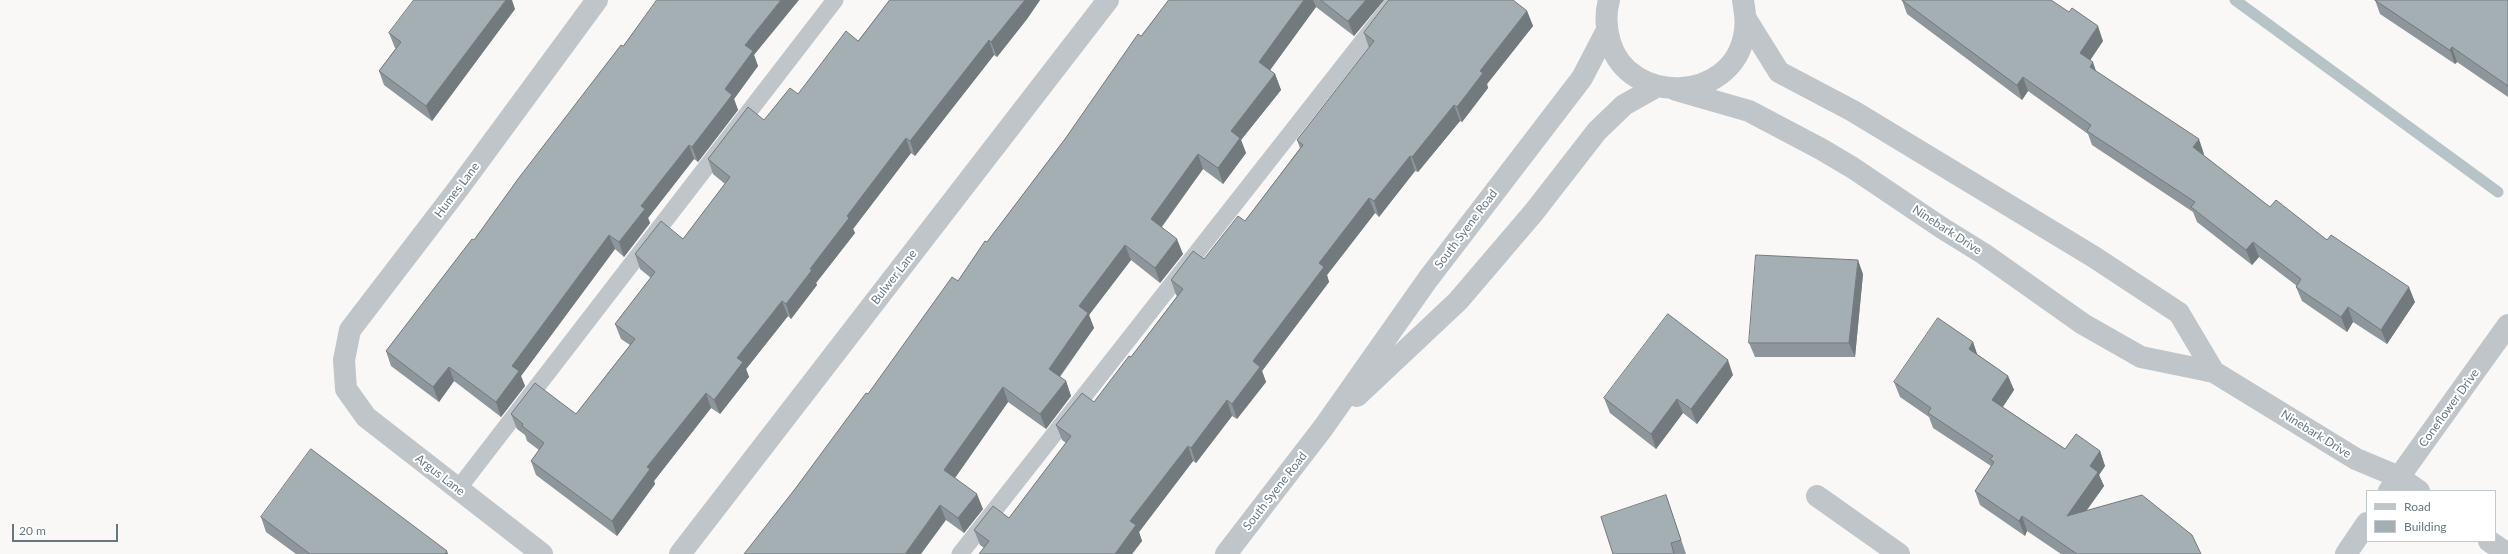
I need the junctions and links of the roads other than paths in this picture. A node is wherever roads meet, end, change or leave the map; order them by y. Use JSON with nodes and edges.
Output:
{"nodes":[{"id":1,"x":597,"y":0,"type":"edge"},
{"id":2,"x":835,"y":0,"type":"edge"},
{"id":3,"x":1108,"y":0,"type":"edge"},
{"id":4,"x":1395,"y":0,"type":"edge"},
{"id":5,"x":1606,"y":10,"type":"edge"},
{"id":6,"x":1745,"y":10,"type":"edge"},
{"id":7,"x":1666,"y":88,"type":"junction"},
{"id":8,"x":2508,"y":325,"type":"edge"},
{"id":9,"x":2214,"y":372,"type":"junction"},
{"id":10,"x":346,"y":389,"type":"joint"},
{"id":11,"x":1323,"y":428,"type":"junction"},
{"id":12,"x":2394,"y":484,"type":"edge"},
{"id":13,"x":458,"y":489,"type":"junction"},
{"id":14,"x":2415,"y":490,"type":"edge"},
{"id":15,"x":1817,"y":496,"type":"dead end"},
{"id":16,"x":2366,"y":524,"type":"edge"},
{"id":17,"x":2490,"y":542,"type":"edge"},
{"id":18,"x":542,"y":554,"type":"edge"},
{"id":19,"x":680,"y":554,"type":"edge"},
{"id":20,"x":960,"y":554,"type":"edge"},
{"id":21,"x":1226,"y":554,"type":"edge"},
{"id":22,"x":1898,"y":554,"type":"edge"},
{"id":23,"x":2346,"y":554,"type":"edge"},
{"id":24,"x":2508,"y":554,"type":"edge"}],
"edges":[{"from":1,"to":10,"type":"street","name":"Humes Lane"},
{"from":2,"to":13,"type":"lane"},
{"from":3,"to":19,"type":"street","name":"Bulwer Lane"},
{"from":4,"to":20,"type":"lane"},
{"from":5,"to":7,"type":"street","name":"South Syene Road"},
{"from":5,"to":11,"type":"street","name":"South Syene Road"},
{"from":6,"to":7,"type":"street","name":"South Syene Road"},
{"from":6,"to":9,"type":"street","name":"Ninebark Drive"},
{"from":7,"to":9,"type":"street","name":"Ninebark Drive"},
{"from":7,"to":11,"type":"street","name":"South Syene Road"},
{"from":8,"to":12,"type":"street","name":"Coneflower Drive"},
{"from":9,"to":12,"type":"street","name":"Ninebark Drive"},
{"from":10,"to":13,"type":"street","name":"Argus Lane"},
{"from":11,"to":21,"type":"street","name":"South Syene Road"},
{"from":12,"to":14,"type":"street","name":"Ninebark Drive"},
{"from":13,"to":18,"type":"street","name":"Argus Lane"},
{"from":15,"to":22,"type":"street"},
{"from":16,"to":23,"type":"street"},
{"from":17,"to":24,"type":"street"}]}
